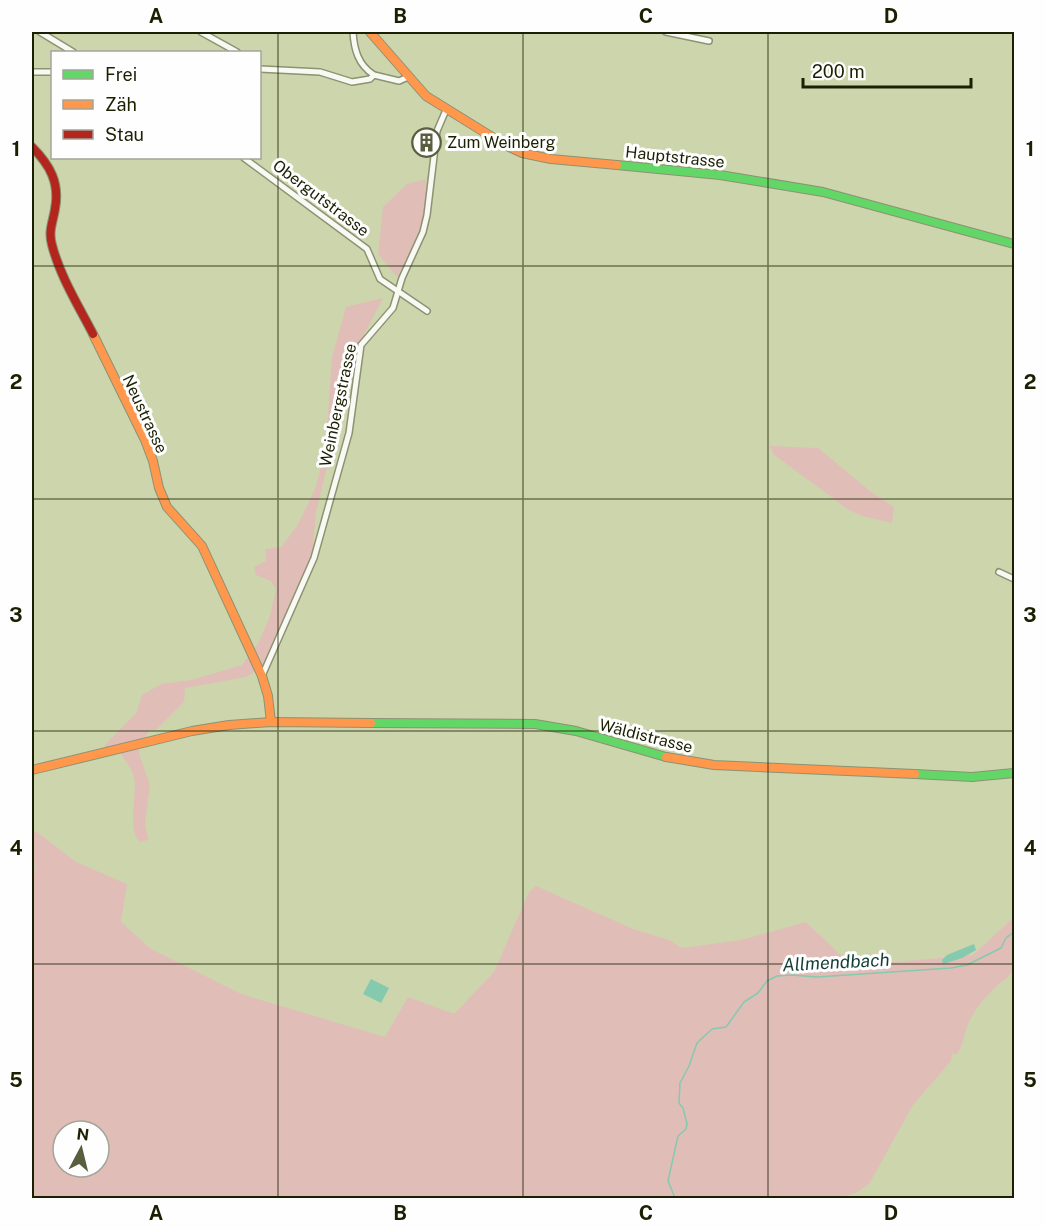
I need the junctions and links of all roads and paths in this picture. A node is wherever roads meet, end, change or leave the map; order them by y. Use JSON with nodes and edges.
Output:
{"nodes":[{"id":1,"x":40,"y":32,"type":"edge"},
{"id":2,"x":201,"y":32,"type":"edge"},
{"id":3,"x":353,"y":32,"type":"edge"},
{"id":4,"x":370,"y":32,"type":"edge"},
{"id":5,"x":666,"y":32,"type":"edge"},
{"id":6,"x":709,"y":41,"type":"dead end"},
{"id":7,"x":71,"y":51,"type":"edge"},
{"id":8,"x":235,"y":51,"type":"edge"},
{"id":9,"x":261,"y":69,"type":"edge"},
{"id":10,"x":32,"y":72,"type":"edge"},
{"id":11,"x":51,"y":72,"type":"edge"},
{"id":12,"x":374,"y":75,"type":"junction"},
{"id":13,"x":408,"y":77,"type":"junction"},
{"id":14,"x":446,"y":110,"type":"junction"},
{"id":15,"x":32,"y":147,"type":"edge"},
{"id":16,"x":245,"y":159,"type":"edge"},
{"id":17,"x":1014,"y":243,"type":"edge"},
{"id":18,"x":398,"y":291,"type":"junction"},
{"id":19,"x":427,"y":311,"type":"dead end"},
{"id":20,"x":999,"y":572,"type":"dead end"},
{"id":21,"x":1014,"y":579,"type":"edge"},
{"id":22,"x":261,"y":673,"type":"junction"},
{"id":23,"x":271,"y":722,"type":"junction"},
{"id":24,"x":32,"y":770,"type":"edge"},
{"id":25,"x":1014,"y":773,"type":"edge"}],
"edges":[{"from":1,"to":7,"type":"street"},
{"from":2,"to":8,"type":"street"},
{"from":3,"to":12,"type":"street"},
{"from":4,"to":13,"type":"main road","name":"Hauptstrasse"},
{"from":5,"to":6,"type":"street"},
{"from":9,"to":12,"type":"street"},
{"from":10,"to":11,"type":"street"},
{"from":12,"to":13,"type":"street"},
{"from":13,"to":14,"type":"main road","name":"Hauptstrasse"},
{"from":14,"to":17,"type":"main road","name":"Hauptstrasse"},
{"from":14,"to":18,"type":"street","name":"Weinbergstrasse"},
{"from":15,"to":22,"type":"main road","name":"Neustrasse"},
{"from":16,"to":18,"type":"street","name":"Obergutstrasse"},
{"from":18,"to":19,"type":"street","name":"Obergutstrasse"},
{"from":18,"to":22,"type":"street","name":"Weinbergstrasse"},
{"from":20,"to":21,"type":"street"},
{"from":22,"to":23,"type":"main road","name":"Neustrasse"},
{"from":23,"to":24,"type":"main road","name":"Wäldistrasse"},
{"from":23,"to":25,"type":"main road","name":"Wäldistrasse"}]}
